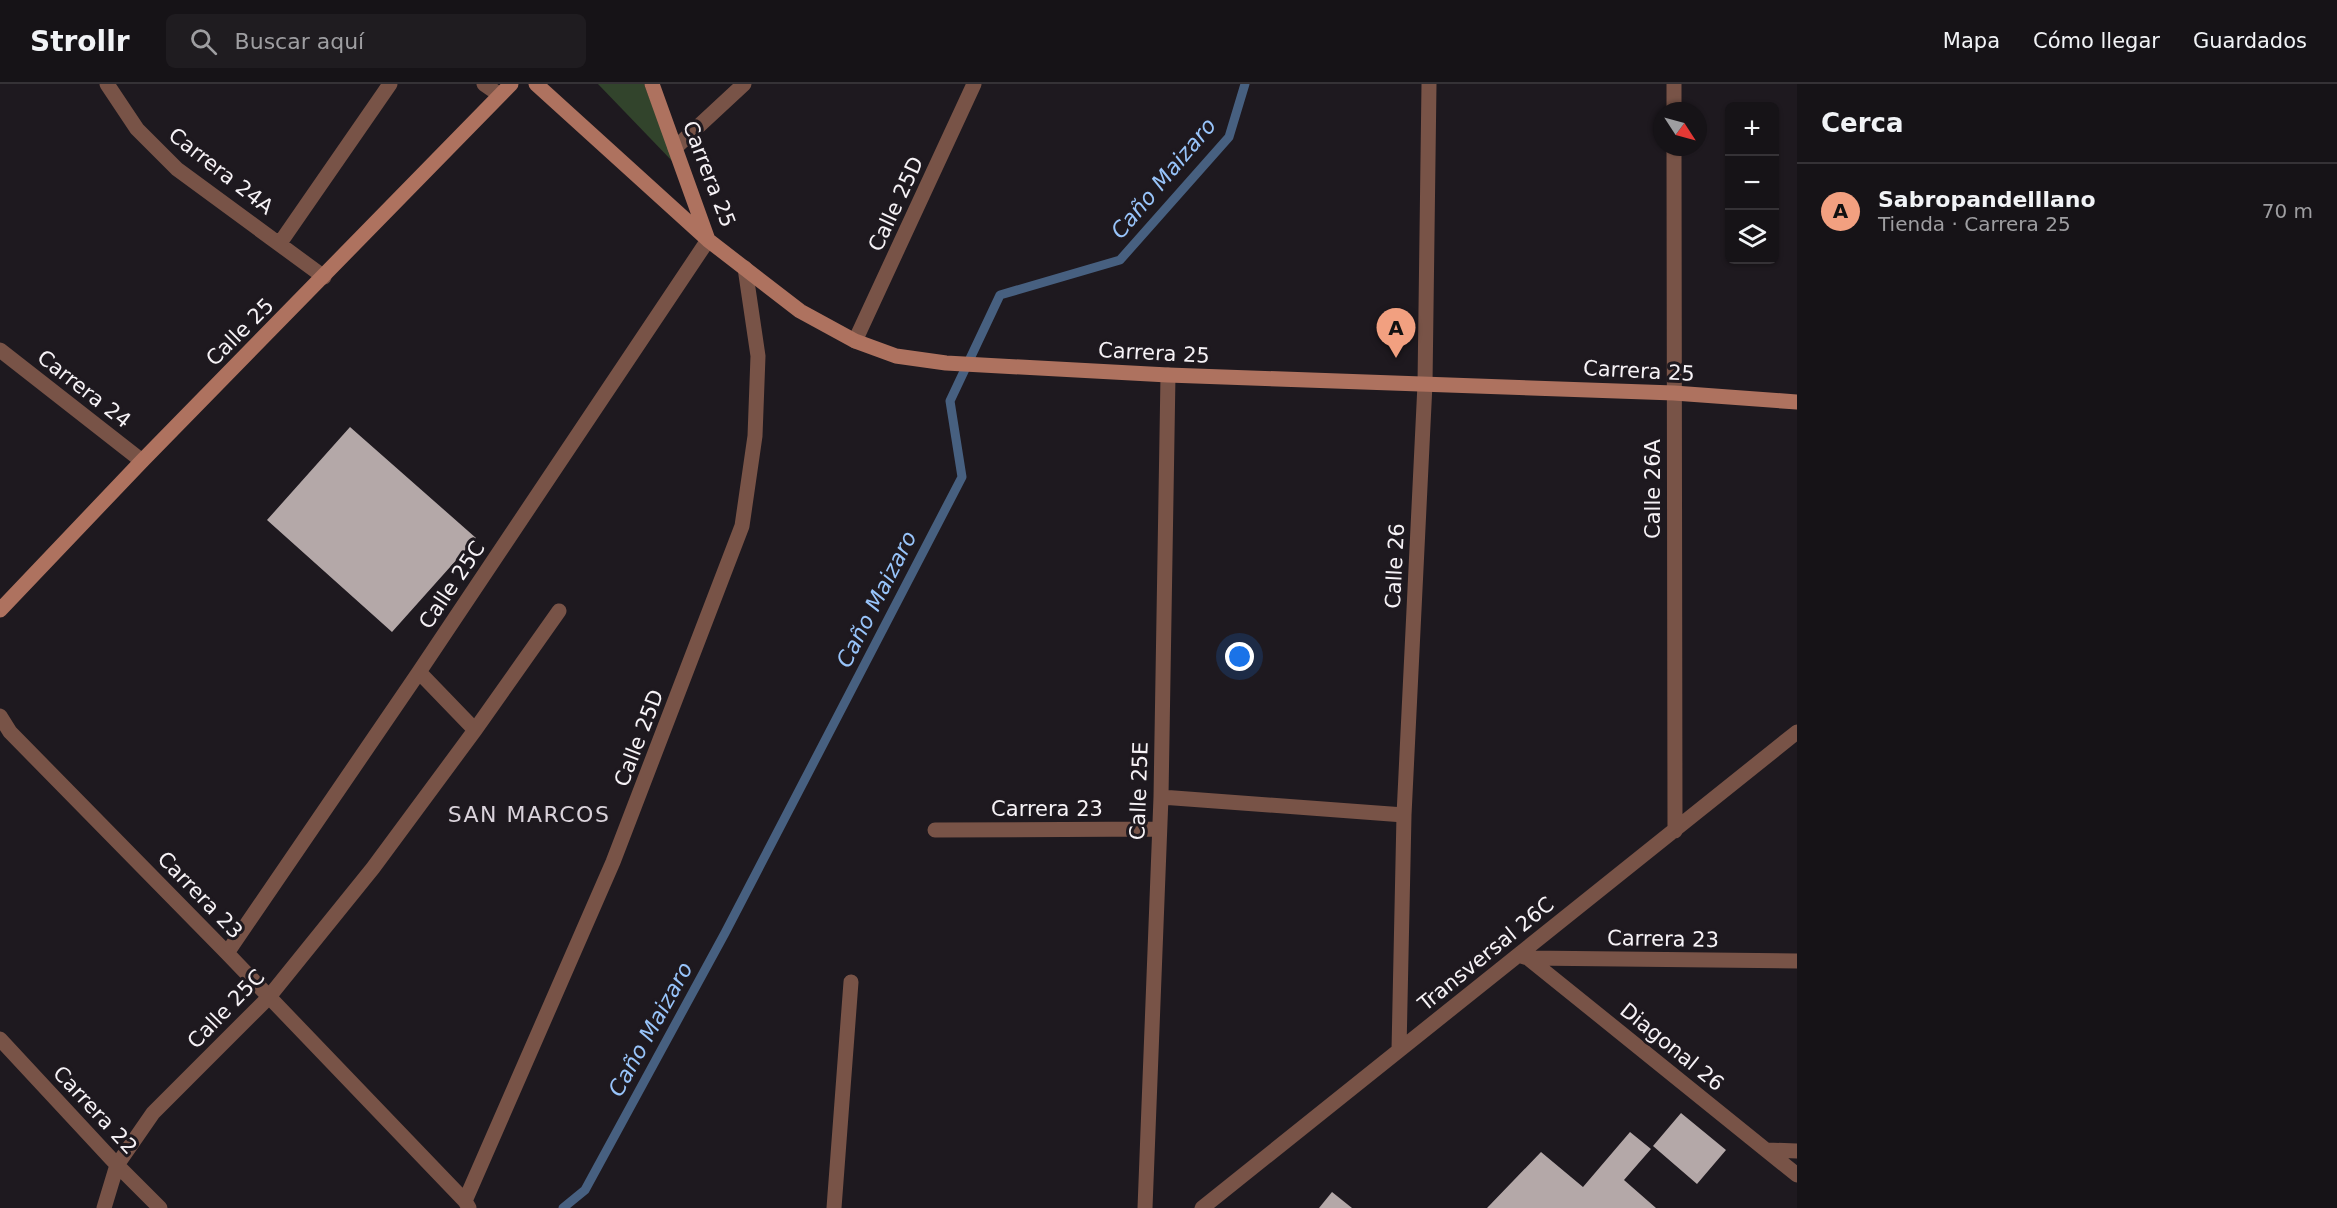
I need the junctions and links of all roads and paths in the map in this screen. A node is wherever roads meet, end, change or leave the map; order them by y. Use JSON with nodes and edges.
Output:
{"nodes":[{"id":1,"x":107,"y":84,"type":"edge"},
{"id":2,"x":390,"y":84,"type":"edge"},
{"id":3,"x":484,"y":84,"type":"edge"},
{"id":4,"x":536,"y":84,"type":"edge"},
{"id":5,"x":652,"y":84,"type":"edge"},
{"id":6,"x":744,"y":84,"type":"edge"},
{"id":7,"x":974,"y":84,"type":"edge"},
{"id":8,"x":1429,"y":84,"type":"edge"},
{"id":9,"x":1674,"y":84,"type":"edge"},
{"id":10,"x":505,"y":89,"type":"edge"},
{"id":11,"x":1674,"y":102,"type":"edge"},
{"id":12,"x":675,"y":148,"type":"junction"},
{"id":13,"x":1674,"y":156,"type":"edge"},
{"id":14,"x":708,"y":240,"type":"junction"},
{"id":15,"x":280,"y":243,"type":"junction"},
{"id":16,"x":745,"y":268,"type":"junction"},
{"id":17,"x":324,"y":277,"type":"junction"},
{"id":18,"x":855,"y":341,"type":"junction"},
{"id":19,"x":0,"y":350,"type":"edge"},
{"id":20,"x":1168,"y":375,"type":"junction"},
{"id":21,"x":1425,"y":384,"type":"junction"},
{"id":22,"x":1674,"y":393,"type":"junction"},
{"id":23,"x":1797,"y":402,"type":"edge"},
{"id":24,"x":142,"y":461,"type":"junction"},
{"id":25,"x":0,"y":610,"type":"edge"},
{"id":26,"x":559,"y":611,"type":"dead end"},
{"id":27,"x":418,"y":672,"type":"junction"},
{"id":28,"x":0,"y":716,"type":"edge"},
{"id":29,"x":475,"y":730,"type":"junction"},
{"id":30,"x":1797,"y":732,"type":"edge"},
{"id":31,"x":1161,"y":797,"type":"junction"},
{"id":32,"x":1404,"y":815,"type":"junction"},
{"id":33,"x":935,"y":830,"type":"dead end"},
{"id":34,"x":1159,"y":830,"type":"junction"},
{"id":35,"x":1674,"y":831,"type":"junction"},
{"id":36,"x":227,"y":953,"type":"junction"},
{"id":37,"x":1523,"y":956,"type":"junction"},
{"id":38,"x":1797,"y":962,"type":"edge"},
{"id":39,"x":851,"y":982,"type":"dead end"},
{"id":40,"x":268,"y":998,"type":"junction"},
{"id":41,"x":0,"y":1038,"type":"edge"},
{"id":42,"x":1399,"y":1050,"type":"junction"},
{"id":43,"x":1767,"y":1150,"type":"junction"},
{"id":44,"x":1797,"y":1151,"type":"edge"},
{"id":45,"x":117,"y":1165,"type":"junction"},
{"id":46,"x":1797,"y":1175,"type":"edge"},
{"id":47,"x":467,"y":1204,"type":"edge"},
{"id":48,"x":104,"y":1208,"type":"edge"},
{"id":49,"x":160,"y":1208,"type":"edge"},
{"id":50,"x":834,"y":1208,"type":"edge"},
{"id":51,"x":1145,"y":1208,"type":"edge"},
{"id":52,"x":1202,"y":1208,"type":"edge"}],
"edges":[{"from":1,"to":15,"type":"street","name":"Carrera 24A"},
{"from":2,"to":15,"type":"street"},
{"from":3,"to":10,"type":"street"},
{"from":4,"to":14,"type":"street"},
{"from":5,"to":12,"type":"street","name":"Carrera 25"},
{"from":6,"to":12,"type":"street"},
{"from":7,"to":18,"type":"street","name":"Calle 25D"},
{"from":8,"to":21,"type":"street","name":"Calle 26"},
{"from":9,"to":11,"type":"street"},
{"from":10,"to":17,"type":"street","name":"Calle 25"},
{"from":12,"to":14,"type":"street","name":"Carrera 25"},
{"from":13,"to":22,"type":"street","name":"Calle 26A"},
{"from":14,"to":16,"type":"street","name":"Carrera 25"},
{"from":14,"to":27,"type":"street","name":"Calle 25C"},
{"from":15,"to":17,"type":"street","name":"Carrera 24A"},
{"from":16,"to":18,"type":"street","name":"Carrera 25"},
{"from":16,"to":47,"type":"street","name":"Calle 25D"},
{"from":17,"to":24,"type":"street","name":"Calle 25"},
{"from":18,"to":20,"type":"street","name":"Carrera 25"},
{"from":19,"to":24,"type":"street","name":"Carrera 24"},
{"from":20,"to":21,"type":"street","name":"Carrera 25"},
{"from":20,"to":31,"type":"street","name":"Calle 25E"},
{"from":21,"to":22,"type":"street","name":"Carrera 25"},
{"from":21,"to":32,"type":"street","name":"Calle 26"},
{"from":22,"to":23,"type":"street","name":"Carrera 25"},
{"from":22,"to":35,"type":"street","name":"Calle 26A"},
{"from":24,"to":25,"type":"street","name":"Calle 25"},
{"from":26,"to":29,"type":"street","name":"Calle 25C"},
{"from":27,"to":29,"type":"street"},
{"from":27,"to":36,"type":"street","name":"Calle 25C"},
{"from":28,"to":36,"type":"street","name":"Carrera 23"},
{"from":29,"to":40,"type":"street","name":"Calle 25C"},
{"from":30,"to":35,"type":"street","name":"Transversal 26C"},
{"from":31,"to":32,"type":"street"},
{"from":31,"to":34,"type":"street","name":"Calle 25E"},
{"from":32,"to":42,"type":"street","name":"Calle 26"},
{"from":33,"to":34,"type":"street","name":"Carrera 23"},
{"from":34,"to":51,"type":"street","name":"Calle 25E"},
{"from":35,"to":37,"type":"street","name":"Transversal 26C"},
{"from":36,"to":40,"type":"street","name":"Carrera 23"},
{"from":37,"to":38,"type":"street","name":"Carrera 23"},
{"from":37,"to":42,"type":"street","name":"Transversal 26C"},
{"from":37,"to":43,"type":"street","name":"Diagonal 26"},
{"from":39,"to":50,"type":"street"},
{"from":40,"to":45,"type":"street","name":"Calle 25C"},
{"from":40,"to":47,"type":"street","name":"Carrera 23"},
{"from":41,"to":45,"type":"street","name":"Carrera 22"},
{"from":42,"to":52,"type":"street","name":"Transversal 26C"},
{"from":43,"to":44,"type":"street"},
{"from":43,"to":46,"type":"street","name":"Diagonal 26"},
{"from":45,"to":48,"type":"street","name":"Calle 25C"},
{"from":45,"to":49,"type":"street","name":"Carrera 22"}]}
